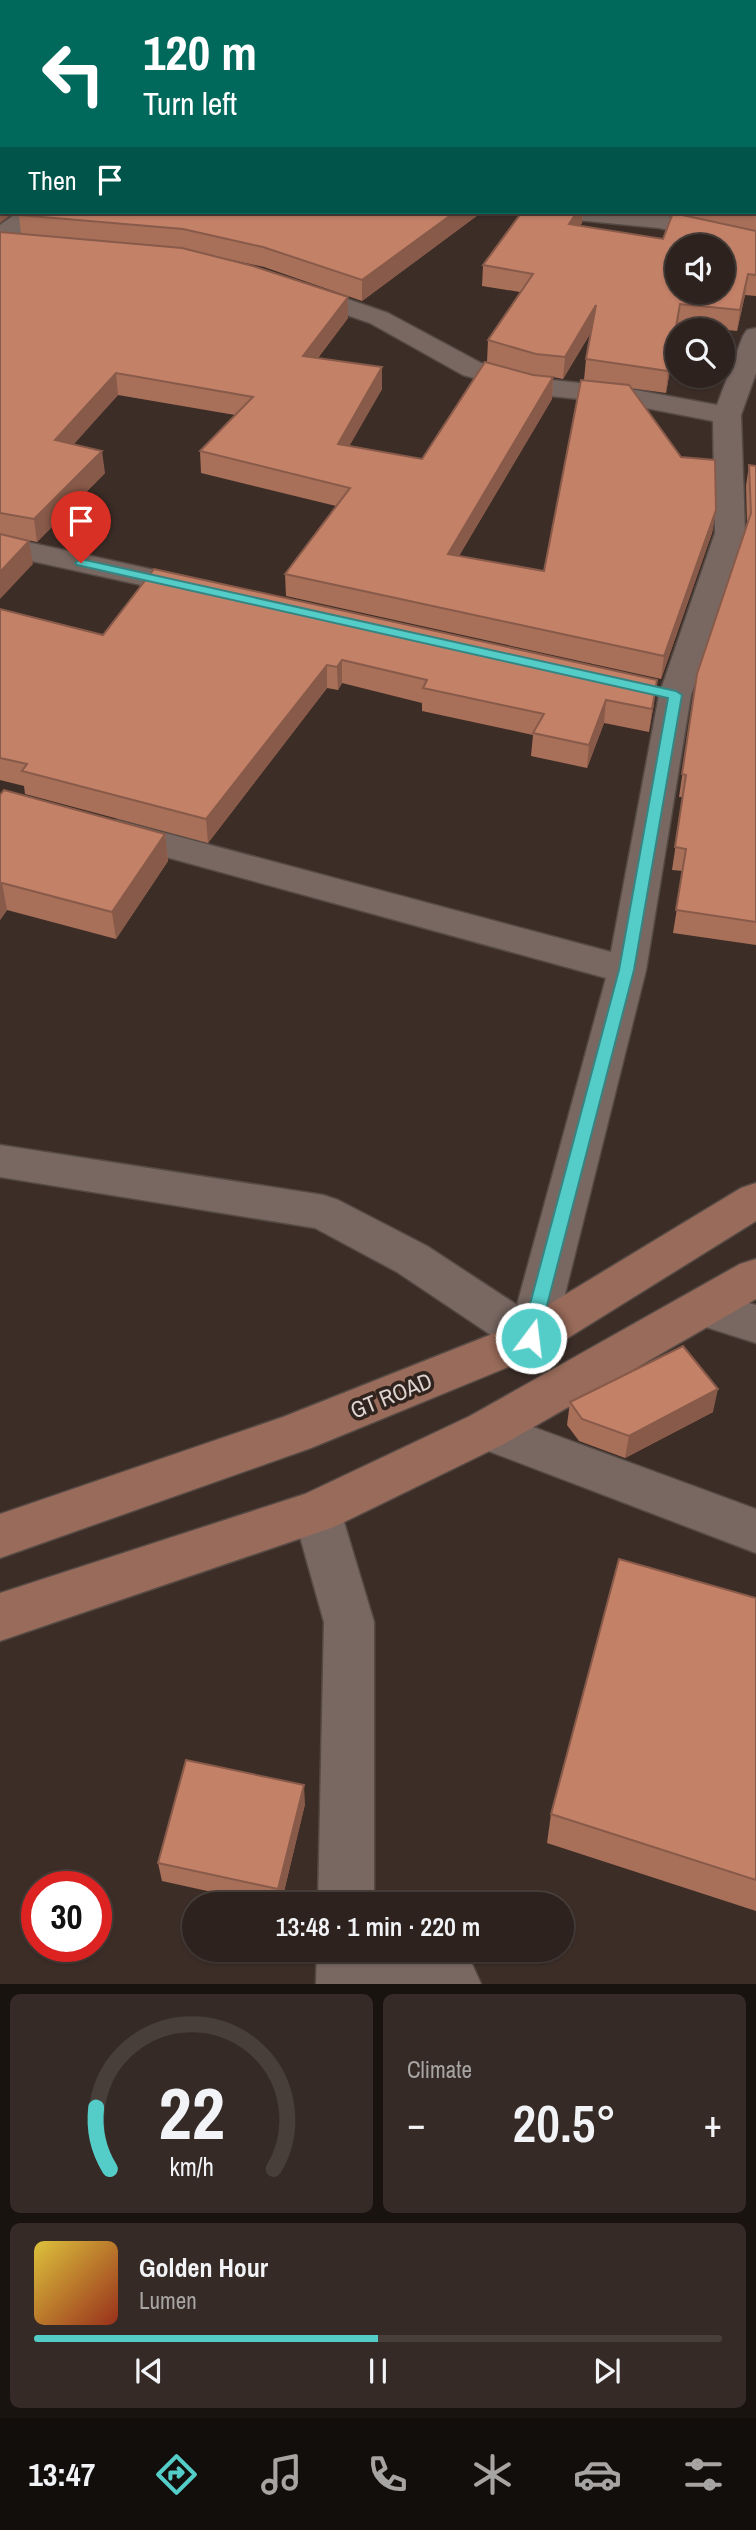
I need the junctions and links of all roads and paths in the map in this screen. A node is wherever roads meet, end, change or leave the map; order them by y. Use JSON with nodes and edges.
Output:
{"nodes":[{"id":1,"x":30,"y":214,"type":"edge"},
{"id":2,"x":587,"y":214,"type":"edge"},
{"id":3,"x":0,"y":237,"type":"edge"},
{"id":4,"x":0,"y":243,"type":"edge"},
{"id":5,"x":756,"y":243,"type":"edge"},
{"id":6,"x":26,"y":245,"type":"edge"},
{"id":7,"x":276,"y":282,"type":"edge"},
{"id":8,"x":756,"y":335,"type":"edge"},
{"id":9,"x":727,"y":415,"type":"junction"},
{"id":10,"x":0,"y":545,"type":"edge"},
{"id":11,"x":230,"y":596,"type":"edge"},
{"id":12,"x":80,"y":822,"type":"edge"},
{"id":13,"x":626,"y":970,"type":"junction"},
{"id":14,"x":0,"y":1161,"type":"edge"},
{"id":15,"x":756,"y":1200,"type":"edge"},
{"id":16,"x":756,"y":1277,"type":"edge"},
{"id":17,"x":704,"y":1308,"type":"junction"},
{"id":18,"x":756,"y":1324,"type":"edge"},
{"id":19,"x":531,"y":1338,"type":"junction"},
{"id":20,"x":487,"y":1430,"type":"junction"},
{"id":21,"x":317,"y":1512,"type":"junction"},
{"id":22,"x":756,"y":1531,"type":"edge"},
{"id":23,"x":0,"y":1536,"type":"edge"},
{"id":24,"x":0,"y":1618,"type":"edge"},
{"id":25,"x":346,"y":1892,"type":"edge"},
{"id":26,"x":345,"y":1962,"type":"edge"},
{"id":27,"x":390,"y":1962,"type":"edge"},
{"id":28,"x":345,"y":1984,"type":"edge"},
{"id":29,"x":452,"y":1984,"type":"edge"}],
"edges":[{"from":1,"to":3,"type":"street"},
{"from":2,"to":5,"type":"street"},
{"from":4,"to":6,"type":"street"},
{"from":7,"to":9,"type":"street"},
{"from":8,"to":9,"type":"street"},
{"from":9,"to":13,"type":"street"},
{"from":10,"to":11,"type":"street"},
{"from":12,"to":13,"type":"street"},
{"from":13,"to":19,"type":"street"},
{"from":14,"to":19,"type":"street"},
{"from":15,"to":19,"type":"main road","name":"GT ROAD"},
{"from":16,"to":17,"type":"main road"},
{"from":17,"to":18,"type":"street"},
{"from":17,"to":20,"type":"main road"},
{"from":19,"to":23,"type":"main road","name":"GT ROAD"},
{"from":20,"to":21,"type":"main road"},
{"from":20,"to":22,"type":"street"},
{"from":21,"to":24,"type":"main road"},
{"from":21,"to":25,"type":"street"},
{"from":26,"to":28,"type":"street"},
{"from":27,"to":29,"type":"street"}]}
